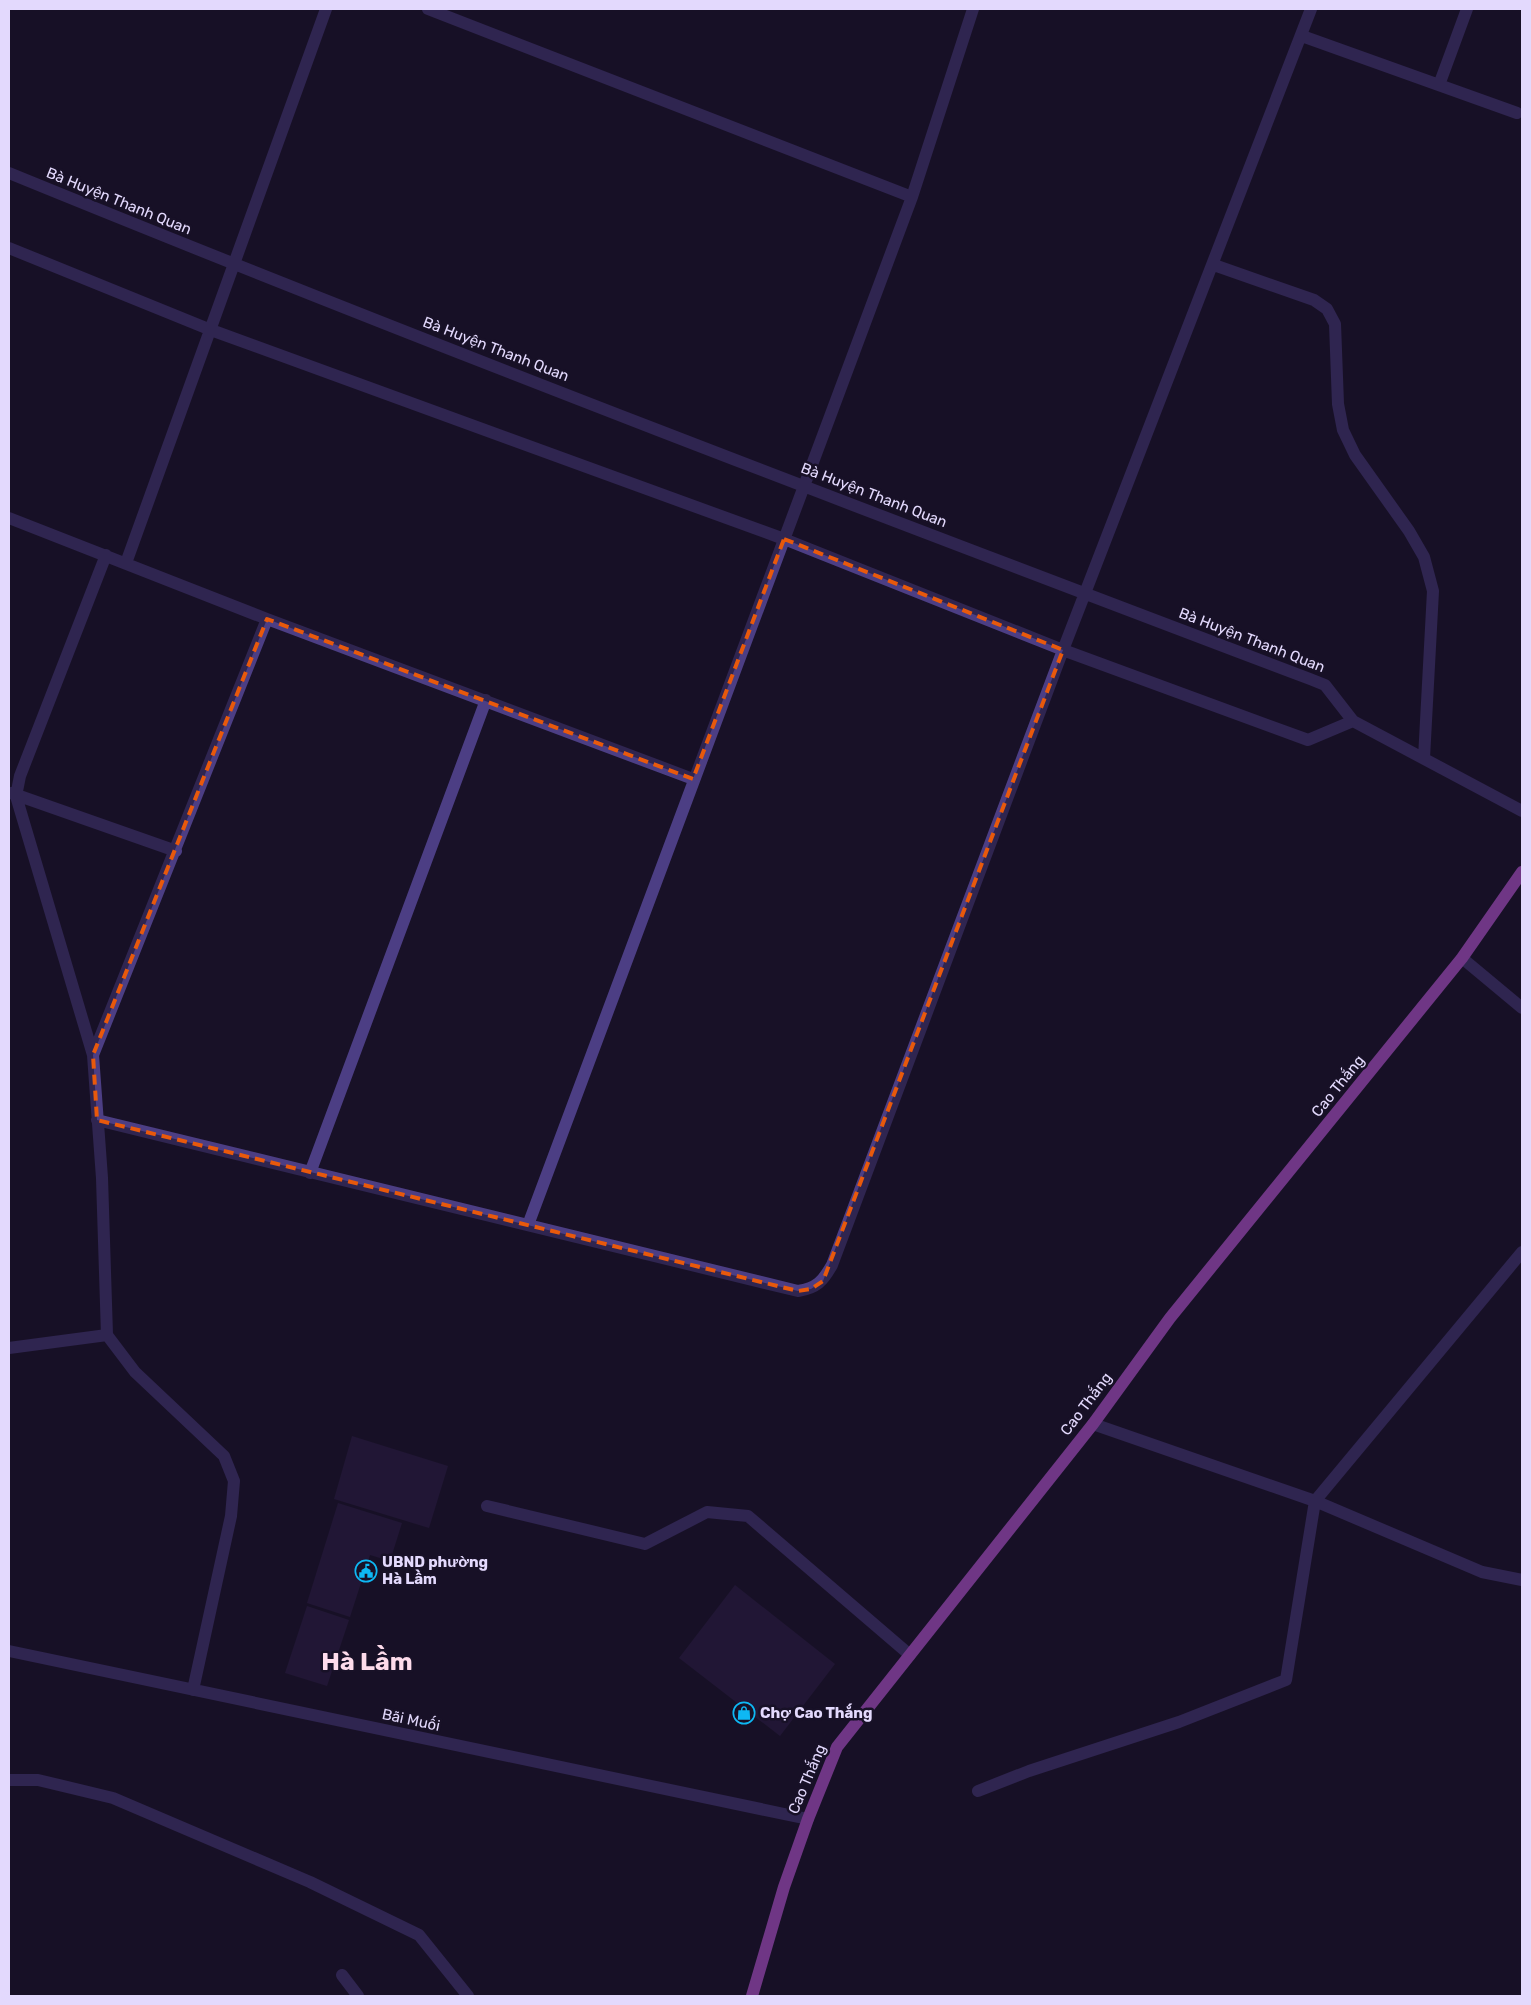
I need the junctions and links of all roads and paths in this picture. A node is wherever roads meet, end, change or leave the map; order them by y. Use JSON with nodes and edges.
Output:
{"nodes":[{"id":1,"x":326,"y":9,"type":"edge"},
{"id":2,"x":428,"y":9,"type":"edge"},
{"id":3,"x":973,"y":9,"type":"edge"},
{"id":4,"x":1312,"y":9,"type":"edge"},
{"id":5,"x":1467,"y":9,"type":"edge"},
{"id":6,"x":1302,"y":36,"type":"junction"},
{"id":7,"x":1440,"y":85,"type":"junction"},
{"id":8,"x":1517,"y":113,"type":"dead end"},
{"id":9,"x":9,"y":173,"type":"edge"},
{"id":10,"x":912,"y":198,"type":"junction"},
{"id":11,"x":9,"y":248,"type":"edge"},
{"id":12,"x":1214,"y":265,"type":"junction"},
{"id":13,"x":235,"y":266,"type":"junction"},
{"id":14,"x":211,"y":330,"type":"junction"},
{"id":15,"x":804,"y":486,"type":"junction"},
{"id":16,"x":9,"y":518,"type":"edge"},
{"id":17,"x":784,"y":539,"type":"junction"},
{"id":18,"x":106,"y":555,"type":"junction"},
{"id":19,"x":126,"y":563,"type":"junction"},
{"id":20,"x":1086,"y":594,"type":"junction"},
{"id":21,"x":268,"y":619,"type":"junction"},
{"id":22,"x":1063,"y":650,"type":"junction"},
{"id":23,"x":486,"y":700,"type":"junction"},
{"id":24,"x":1353,"y":721,"type":"junction"},
{"id":25,"x":1424,"y":758,"type":"junction"},
{"id":26,"x":693,"y":779,"type":"junction"},
{"id":27,"x":13,"y":794,"type":"edge"},
{"id":28,"x":1522,"y":811,"type":"edge"},
{"id":29,"x":176,"y":851,"type":"junction"},
{"id":30,"x":1522,"y":872,"type":"edge"},
{"id":31,"x":1462,"y":958,"type":"junction"},
{"id":32,"x":1522,"y":1008,"type":"edge"},
{"id":33,"x":93,"y":1055,"type":"junction"},
{"id":34,"x":97,"y":1120,"type":"junction"},
{"id":35,"x":310,"y":1173,"type":"junction"},
{"id":36,"x":528,"y":1225,"type":"junction"},
{"id":37,"x":1522,"y":1252,"type":"edge"},
{"id":38,"x":107,"y":1335,"type":"junction"},
{"id":39,"x":9,"y":1348,"type":"edge"},
{"id":40,"x":1093,"y":1424,"type":"junction"},
{"id":41,"x":1315,"y":1501,"type":"junction"},
{"id":42,"x":487,"y":1506,"type":"dead end"},
{"id":43,"x":1522,"y":1580,"type":"edge"},
{"id":44,"x":9,"y":1651,"type":"edge"},
{"id":45,"x":910,"y":1655,"type":"junction"},
{"id":46,"x":193,"y":1690,"type":"junction"},
{"id":47,"x":9,"y":1780,"type":"edge"},
{"id":48,"x":978,"y":1791,"type":"dead end"},
{"id":49,"x":808,"y":1819,"type":"junction"},
{"id":50,"x":342,"y":1975,"type":"dead end"},
{"id":51,"x":358,"y":1996,"type":"edge"},
{"id":52,"x":468,"y":1996,"type":"edge"},
{"id":53,"x":752,"y":1996,"type":"edge"}],
"edges":[{"from":1,"to":13,"type":"street"},
{"from":2,"to":10,"type":"street"},
{"from":3,"to":10,"type":"street"},
{"from":4,"to":6,"type":"street"},
{"from":5,"to":7,"type":"street"},
{"from":6,"to":7,"type":"street"},
{"from":6,"to":12,"type":"street"},
{"from":7,"to":8,"type":"street"},
{"from":9,"to":13,"type":"street","name":"Bà Huyện Thanh Quan"},
{"from":10,"to":15,"type":"street"},
{"from":11,"to":14,"type":"street"},
{"from":12,"to":20,"type":"street"},
{"from":12,"to":25,"type":"street"},
{"from":13,"to":14,"type":"street"},
{"from":13,"to":15,"type":"street","name":"Bà Huyện Thanh Quan"},
{"from":14,"to":17,"type":"street"},
{"from":14,"to":19,"type":"street"},
{"from":15,"to":17,"type":"street"},
{"from":15,"to":20,"type":"street","name":"Bà Huyện Thanh Quan"},
{"from":16,"to":18,"type":"street"},
{"from":17,"to":22,"type":"street"},
{"from":17,"to":26,"type":"street"},
{"from":18,"to":19,"type":"street"},
{"from":18,"to":27,"type":"street"},
{"from":19,"to":21,"type":"street"},
{"from":20,"to":22,"type":"street"},
{"from":20,"to":24,"type":"street","name":"Bà Huyện Thanh Quan"},
{"from":21,"to":23,"type":"street"},
{"from":21,"to":29,"type":"street"},
{"from":22,"to":24,"type":"street"},
{"from":22,"to":36,"type":"street"},
{"from":23,"to":26,"type":"street"},
{"from":23,"to":35,"type":"street"},
{"from":24,"to":25,"type":"street"},
{"from":25,"to":28,"type":"street"},
{"from":26,"to":36,"type":"street"},
{"from":27,"to":29,"type":"street"},
{"from":27,"to":33,"type":"street"},
{"from":29,"to":33,"type":"street"},
{"from":30,"to":31,"type":"main road","name":"Cao Thắng"},
{"from":31,"to":32,"type":"street"},
{"from":31,"to":40,"type":"main road","name":"Cao Thắng"},
{"from":33,"to":34,"type":"street"},
{"from":34,"to":35,"type":"street"},
{"from":34,"to":38,"type":"street"},
{"from":35,"to":36,"type":"street"},
{"from":37,"to":41,"type":"street"},
{"from":38,"to":39,"type":"street"},
{"from":38,"to":46,"type":"street"},
{"from":40,"to":41,"type":"street"},
{"from":40,"to":45,"type":"main road","name":"Cao Thắng"},
{"from":41,"to":43,"type":"street"},
{"from":41,"to":48,"type":"street"},
{"from":42,"to":45,"type":"street"},
{"from":44,"to":46,"type":"street","name":"Bãi Muối"},
{"from":45,"to":49,"type":"main road","name":"Cao Thắng"},
{"from":46,"to":49,"type":"street","name":"Bãi Muối"},
{"from":47,"to":52,"type":"street"},
{"from":49,"to":53,"type":"main road","name":"Cao Thắng"},
{"from":50,"to":51,"type":"street"}]}
